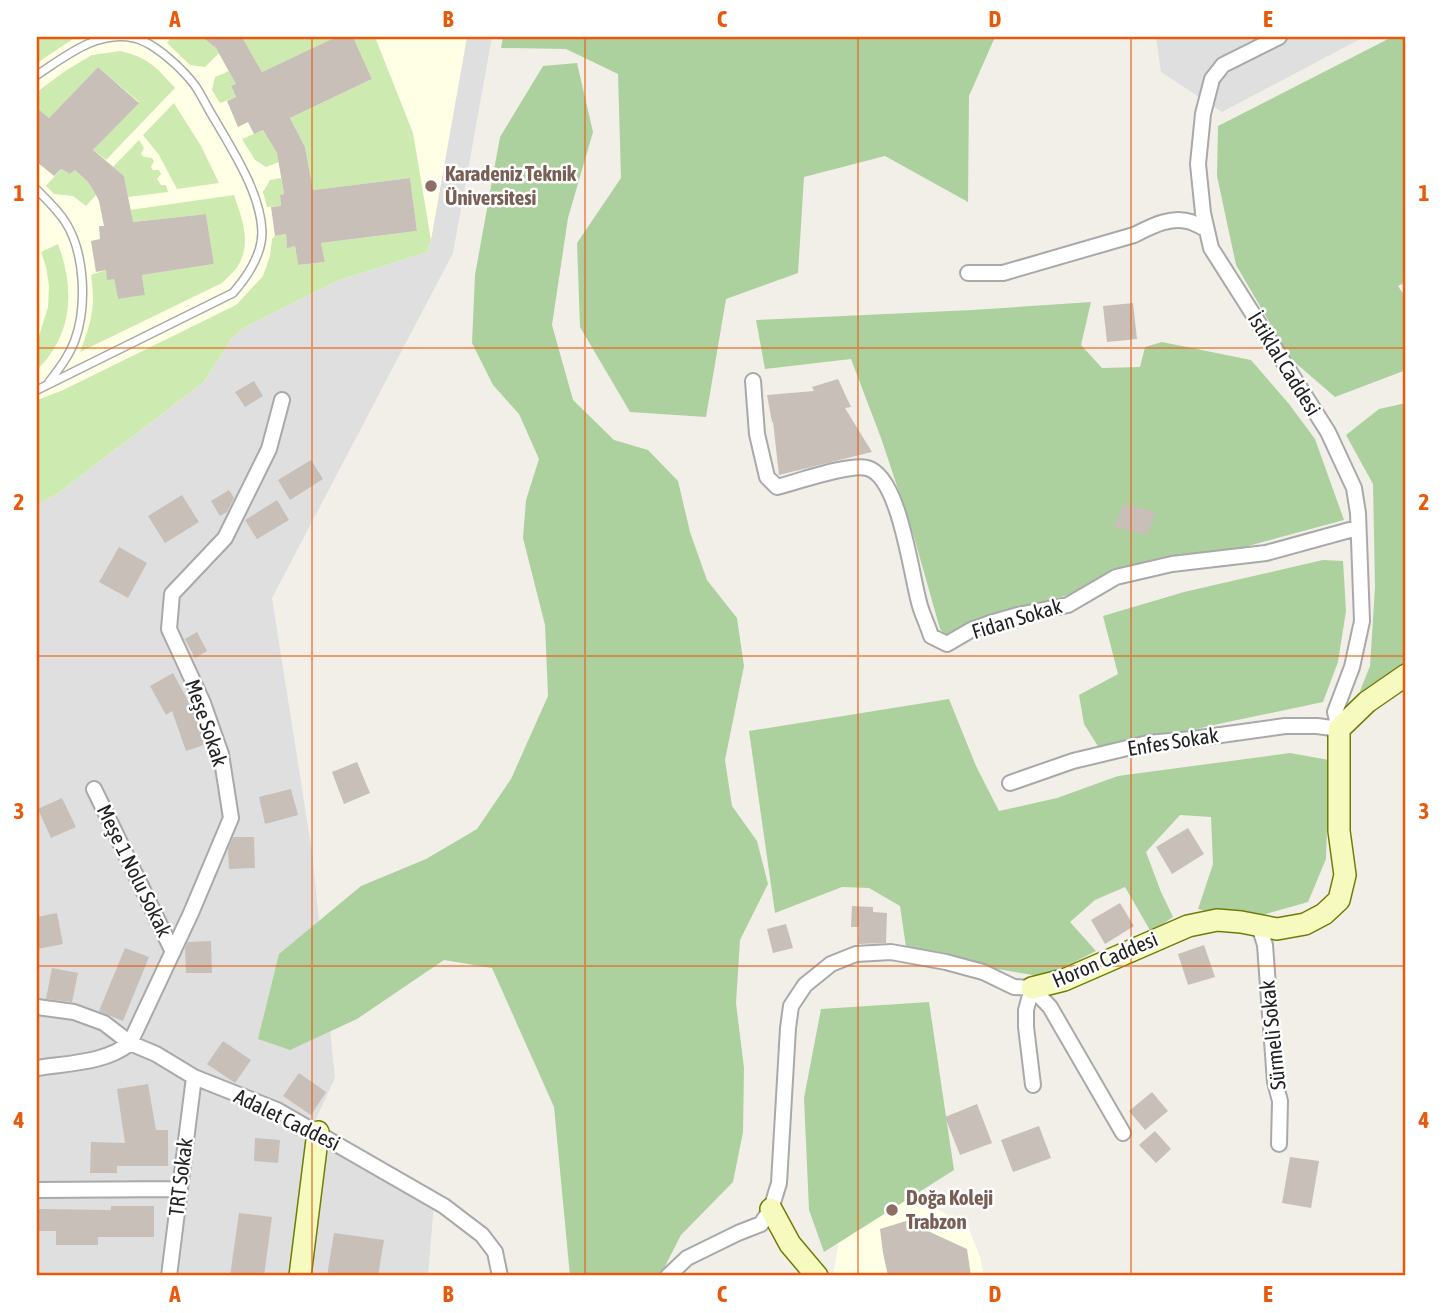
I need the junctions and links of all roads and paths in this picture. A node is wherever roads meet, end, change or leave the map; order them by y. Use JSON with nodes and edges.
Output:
{"nodes":[{"id":1,"x":113,"y":37,"type":"edge"},
{"id":2,"x":1279,"y":37,"type":"edge"},
{"id":3,"x":37,"y":75,"type":"edge"},
{"id":4,"x":37,"y":190,"type":"edge"},
{"id":5,"x":1207,"y":230,"type":"junction"},
{"id":6,"x":968,"y":273,"type":"dead end"},
{"id":7,"x":752,"y":381,"type":"dead end"},
{"id":8,"x":47,"y":385,"type":"junction"},
{"id":9,"x":37,"y":390,"type":"edge"},
{"id":10,"x":282,"y":400,"type":"dead end"},
{"id":11,"x":1357,"y":528,"type":"junction"},
{"id":12,"x":1406,"y":675,"type":"edge"},
{"id":13,"x":1339,"y":729,"type":"junction"},
{"id":14,"x":1010,"y":783,"type":"dead end"},
{"id":15,"x":94,"y":789,"type":"dead end"},
{"id":16,"x":1259,"y":926,"type":"junction"},
{"id":17,"x":173,"y":952,"type":"junction"},
{"id":18,"x":1032,"y":988,"type":"junction"},
{"id":19,"x":37,"y":1006,"type":"edge"},
{"id":20,"x":130,"y":1042,"type":"junction"},
{"id":21,"x":37,"y":1068,"type":"edge"},
{"id":22,"x":194,"y":1077,"type":"junction"},
{"id":23,"x":1033,"y":1085,"type":"dead end"},
{"id":24,"x":318,"y":1132,"type":"junction"},
{"id":25,"x":1123,"y":1133,"type":"dead end"},
{"id":26,"x":1279,"y":1144,"type":"dead end"},
{"id":27,"x":179,"y":1189,"type":"junction"},
{"id":28,"x":37,"y":1190,"type":"edge"},
{"id":29,"x":771,"y":1209,"type":"junction"},
{"id":30,"x":671,"y":1275,"type":"edge"},
{"id":31,"x":169,"y":1276,"type":"edge"},
{"id":32,"x":300,"y":1276,"type":"edge"},
{"id":33,"x":500,"y":1276,"type":"edge"},
{"id":34,"x":817,"y":1276,"type":"edge"}],
"edges":[{"from":1,"to":3,"type":"lane"},
{"from":1,"to":8,"type":"lane"},
{"from":2,"to":5,"type":"street","name":"İstiklal Caddesi"},
{"from":4,"to":8,"type":"lane"},
{"from":5,"to":6,"type":"street"},
{"from":5,"to":11,"type":"street","name":"İstiklal Caddesi"},
{"from":7,"to":11,"type":"street","name":"Fidan Sokak"},
{"from":8,"to":9,"type":"lane"},
{"from":10,"to":17,"type":"street","name":"Meşe Sokak"},
{"from":11,"to":13,"type":"street","name":"İstiklal Caddesi"},
{"from":12,"to":13,"type":"street"},
{"from":13,"to":14,"type":"street","name":"Enfes Sokak"},
{"from":13,"to":16,"type":"street","name":"Horon Caddesi"},
{"from":15,"to":17,"type":"street","name":"Meşe 1 Nolu Sokak"},
{"from":16,"to":18,"type":"street","name":"Horon Caddesi"},
{"from":16,"to":26,"type":"street","name":"Sürmeli Sokak"},
{"from":17,"to":20,"type":"street","name":"Meşe Sokak"},
{"from":18,"to":23,"type":"street"},
{"from":18,"to":25,"type":"street"},
{"from":18,"to":29,"type":"street","name":"Horon Caddesi"},
{"from":19,"to":20,"type":"street"},
{"from":20,"to":21,"type":"street"},
{"from":20,"to":22,"type":"street","name":"Adalet Caddesi"},
{"from":22,"to":24,"type":"street","name":"Adalet Caddesi"},
{"from":22,"to":27,"type":"street","name":"TRT Sokak"},
{"from":24,"to":32,"type":"street"},
{"from":24,"to":33,"type":"street","name":"Adalet Caddesi"},
{"from":27,"to":28,"type":"street"},
{"from":27,"to":31,"type":"street","name":"TRT Sokak"},
{"from":29,"to":30,"type":"street"},
{"from":29,"to":34,"type":"street"}]}
